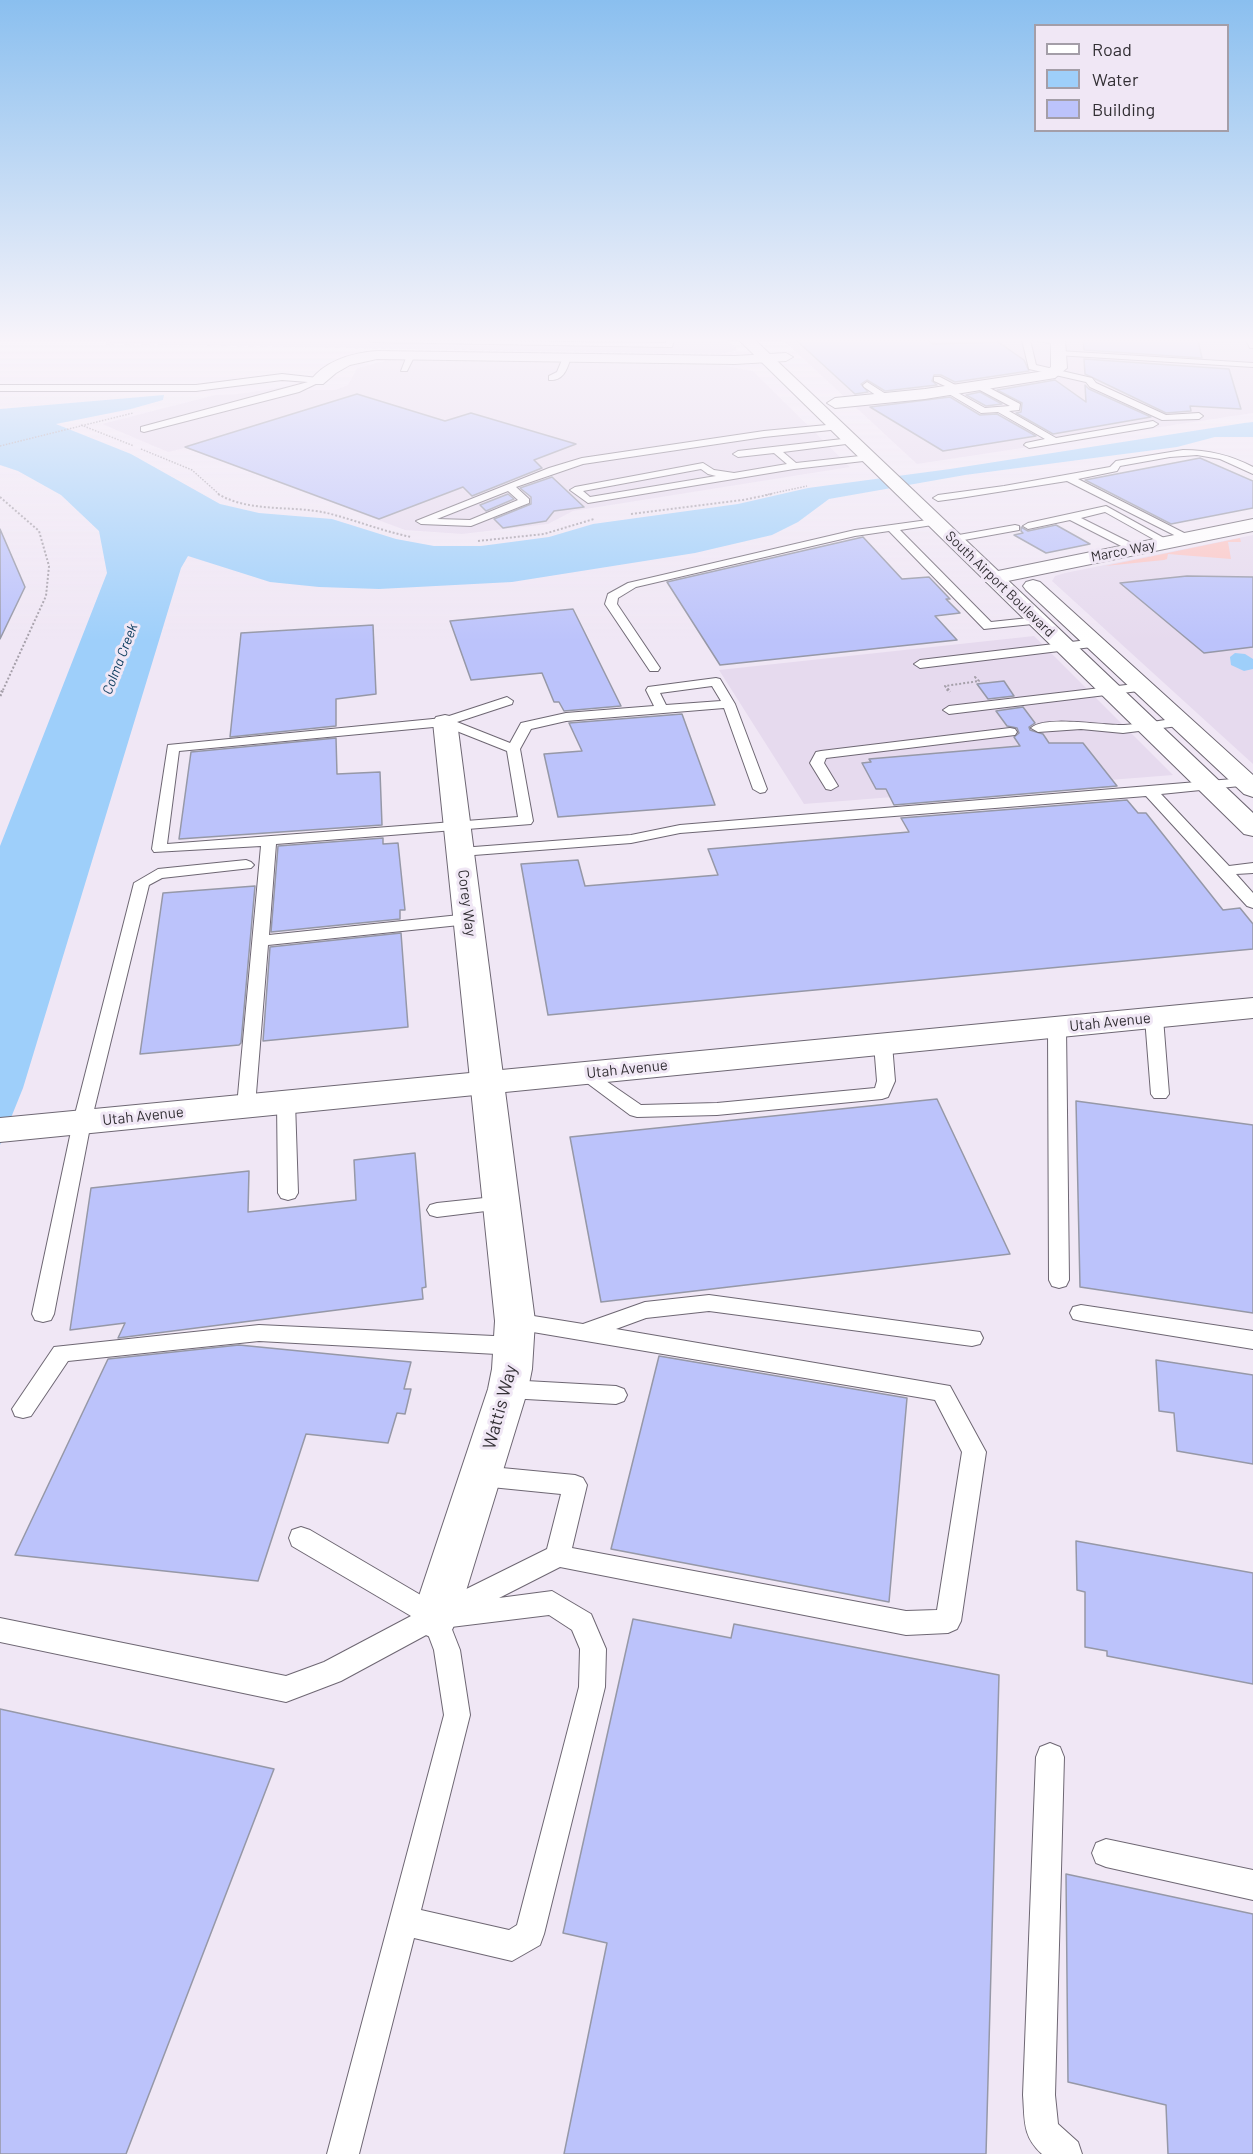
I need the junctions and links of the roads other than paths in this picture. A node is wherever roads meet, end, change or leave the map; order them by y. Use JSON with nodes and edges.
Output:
{"nodes":[{"id":1,"x":718,"y":441,"type":"edge"},
{"id":2,"x":851,"y":441,"type":"joint"},
{"id":3,"x":1055,"y":441,"type":"edge"},
{"id":4,"x":1029,"y":445,"type":"dead end"},
{"id":5,"x":775,"y":449,"type":"junction"},
{"id":6,"x":738,"y":454,"type":"dead end"},
{"id":7,"x":869,"y":458,"type":"junction"},
{"id":8,"x":794,"y":466,"type":"junction"},
{"id":9,"x":1253,"y":471,"type":"edge"},
{"id":10,"x":734,"y":476,"type":"junction"},
{"id":11,"x":1069,"y":478,"type":"junction"},
{"id":12,"x":510,"y":487,"type":"junction"},
{"id":13,"x":932,"y":493,"type":"joint"},
{"id":14,"x":1072,"y":517,"type":"junction"},
{"id":15,"x":1253,"y":525,"type":"edge"},
{"id":16,"x":956,"y":526,"type":"junction"},
{"id":17,"x":1028,"y":526,"type":"dead end"},
{"id":18,"x":892,"y":528,"type":"junction"},
{"id":19,"x":1015,"y":528,"type":"dead end"},
{"id":20,"x":1188,"y":538,"type":"junction"},
{"id":21,"x":1168,"y":543,"type":"junction"},
{"id":22,"x":1135,"y":549,"type":"junction"},
{"id":23,"x":1019,"y":572,"type":"junction"},
{"id":24,"x":993,"y":578,"type":"junction"},
{"id":25,"x":1038,"y":621,"type":"junction"},
{"id":26,"x":1096,"y":644,"type":"junction"},
{"id":27,"x":1065,"y":647,"type":"junction"},
{"id":28,"x":920,"y":664,"type":"dead end"},
{"id":29,"x":654,"y":668,"type":"dead end"},
{"id":30,"x":1143,"y":687,"type":"junction"},
{"id":31,"x":1110,"y":691,"type":"junction"},
{"id":32,"x":507,"y":701,"type":"dead end"},
{"id":33,"x":729,"y":704,"type":"junction"},
{"id":34,"x":662,"y":709,"type":"junction"},
{"id":35,"x":949,"y":710,"type":"dead end"},
{"id":36,"x":445,"y":722,"type":"junction"},
{"id":37,"x":1181,"y":722,"type":"junction"},
{"id":38,"x":1148,"y":726,"type":"junction"},
{"id":39,"x":1038,"y":728,"type":"dead end"},
{"id":40,"x":1010,"y":732,"type":"dead end"},
{"id":41,"x":513,"y":749,"type":"junction"},
{"id":42,"x":1249,"y":785,"type":"edge"},
{"id":43,"x":831,"y":786,"type":"dead end"},
{"id":44,"x":1210,"y":786,"type":"junction"},
{"id":45,"x":760,"y":789,"type":"dead end"},
{"id":46,"x":1150,"y":791,"type":"junction"},
{"id":47,"x":1253,"y":828,"type":"edge"},
{"id":48,"x":459,"y":839,"type":"junction"},
{"id":49,"x":269,"y":840,"type":"junction"},
{"id":50,"x":246,"y":865,"type":"dead end"},
{"id":51,"x":1253,"y":868,"type":"edge"},
{"id":52,"x":1225,"y":871,"type":"junction"},
{"id":53,"x":1253,"y":903,"type":"edge"},
{"id":54,"x":469,"y":919,"type":"junction"},
{"id":55,"x":260,"y":941,"type":"junction"},
{"id":56,"x":1253,"y":1008,"type":"edge"},
{"id":57,"x":1154,"y":1018,"type":"junction"},
{"id":58,"x":1057,"y":1027,"type":"junction"},
{"id":59,"x":883,"y":1044,"type":"junction"},
{"id":60,"x":584,"y":1074,"type":"junction"},
{"id":61,"x":489,"y":1083,"type":"junction"},
{"id":62,"x":1160,"y":1094,"type":"dead end"},
{"id":63,"x":286,"y":1102,"type":"junction"},
{"id":64,"x":246,"y":1106,"type":"junction"},
{"id":65,"x":82,"y":1122,"type":"junction"},
{"id":66,"x":16,"y":1129,"type":"edge"},
{"id":67,"x":288,"y":1193,"type":"dead end"},
{"id":68,"x":503,"y":1203,"type":"junction"},
{"id":69,"x":437,"y":1210,"type":"dead end"},
{"id":70,"x":1059,"y":1280,"type":"dead end"},
{"id":71,"x":1081,"y":1313,"type":"dead end"},
{"id":72,"x":43,"y":1314,"type":"dead end"},
{"id":73,"x":582,"y":1332,"type":"junction"},
{"id":74,"x":515,"y":1334,"type":"junction"},
{"id":75,"x":972,"y":1338,"type":"dead end"},
{"id":76,"x":1253,"y":1340,"type":"edge"},
{"id":77,"x":508,"y":1389,"type":"junction"},
{"id":78,"x":616,"y":1395,"type":"dead end"},
{"id":79,"x":24,"y":1409,"type":"dead end"},
{"id":80,"x":481,"y":1476,"type":"junction"},
{"id":81,"x":301,"y":1538,"type":"dead end"},
{"id":82,"x":558,"y":1556,"type":"junction"},
{"id":83,"x":435,"y":1617,"type":"junction"},
{"id":84,"x":0,"y":1630,"type":"edge"},
{"id":85,"x":1050,"y":1757,"type":"dead end"},
{"id":86,"x":1106,"y":1853,"type":"dead end"},
{"id":87,"x":1253,"y":1885,"type":"edge"},
{"id":88,"x":404,"y":1921,"type":"junction"},
{"id":89,"x":344,"y":2154,"type":"edge"},
{"id":90,"x":1066,"y":2154,"type":"edge"}],
"edges":[{"from":1,"to":12,"type":"lane"},
{"from":2,"to":5,"type":"lane"},
{"from":2,"to":7,"type":"street","name":"South Airport Boulevard"},
{"from":3,"to":4,"type":"lane"},
{"from":5,"to":6,"type":"lane"},
{"from":5,"to":8,"type":"lane"},
{"from":7,"to":8,"type":"lane"},
{"from":7,"to":16,"type":"street","name":"South Airport Boulevard"},
{"from":8,"to":10,"type":"lane"},
{"from":9,"to":11,"type":"lane"},
{"from":10,"to":10,"type":"lane"},
{"from":11,"to":13,"type":"lane"},
{"from":11,"to":20,"type":"lane"},
{"from":12,"to":12,"type":"lane"},
{"from":13,"to":16,"type":"street","name":"South Airport Boulevard"},
{"from":14,"to":17,"type":"lane"},
{"from":14,"to":21,"type":"lane"},
{"from":14,"to":22,"type":"lane"},
{"from":15,"to":20,"type":"street","name":"Marco Way"},
{"from":16,"to":18,"type":"lane"},
{"from":16,"to":19,"type":"lane"},
{"from":16,"to":23,"type":"street","name":"South Airport Boulevard"},
{"from":16,"to":24,"type":"street","name":"South Airport Boulevard"},
{"from":18,"to":25,"type":"lane"},
{"from":18,"to":29,"type":"lane"},
{"from":20,"to":21,"type":"street","name":"Marco Way"},
{"from":21,"to":22,"type":"street","name":"Marco Way"},
{"from":22,"to":23,"type":"street","name":"Marco Way"},
{"from":23,"to":24,"type":"street","name":"Marco Way"},
{"from":23,"to":26,"type":"street","name":"South Airport Boulevard"},
{"from":24,"to":25,"type":"street","name":"South Airport Boulevard"},
{"from":25,"to":27,"type":"street","name":"South Airport Boulevard"},
{"from":26,"to":27,"type":"lane"},
{"from":26,"to":30,"type":"street","name":"South Airport Boulevard"},
{"from":27,"to":28,"type":"lane"},
{"from":27,"to":31,"type":"street","name":"South Airport Boulevard"},
{"from":30,"to":31,"type":"lane"},
{"from":30,"to":37,"type":"street","name":"South Airport Boulevard"},
{"from":31,"to":35,"type":"lane"},
{"from":31,"to":38,"type":"street","name":"South Airport Boulevard"},
{"from":32,"to":36,"type":"lane"},
{"from":33,"to":34,"type":"lane"},
{"from":33,"to":34,"type":"lane"},
{"from":33,"to":45,"type":"lane"},
{"from":34,"to":41,"type":"lane"},
{"from":36,"to":41,"type":"lane"},
{"from":36,"to":48,"type":"street","name":"Corey Way"},
{"from":36,"to":49,"type":"lane"},
{"from":37,"to":38,"type":"lane"},
{"from":37,"to":42,"type":"street","name":"South Airport Boulevard"},
{"from":38,"to":39,"type":"lane"},
{"from":38,"to":44,"type":"street","name":"South Airport Boulevard"},
{"from":40,"to":43,"type":"lane"},
{"from":41,"to":48,"type":"lane"},
{"from":42,"to":44,"type":"lane"},
{"from":44,"to":46,"type":"lane"},
{"from":44,"to":47,"type":"street","name":"South Airport Boulevard"},
{"from":46,"to":48,"type":"lane"},
{"from":46,"to":52,"type":"lane"},
{"from":48,"to":49,"type":"lane"},
{"from":48,"to":54,"type":"street","name":"Corey Way"},
{"from":49,"to":55,"type":"lane"},
{"from":50,"to":65,"type":"lane"},
{"from":51,"to":52,"type":"lane"},
{"from":52,"to":53,"type":"lane"},
{"from":54,"to":55,"type":"lane"},
{"from":54,"to":61,"type":"street","name":"Corey Way"},
{"from":55,"to":64,"type":"lane"},
{"from":56,"to":57,"type":"street","name":"Utah Avenue"},
{"from":57,"to":58,"type":"street","name":"Utah Avenue"},
{"from":57,"to":62,"type":"lane"},
{"from":58,"to":59,"type":"street","name":"Utah Avenue"},
{"from":58,"to":70,"type":"lane"},
{"from":59,"to":60,"type":"street","name":"Utah Avenue"},
{"from":59,"to":60,"type":"lane"},
{"from":60,"to":61,"type":"street","name":"Utah Avenue"},
{"from":61,"to":63,"type":"street","name":"Utah Avenue"},
{"from":61,"to":68,"type":"street","name":"Wattis Way"},
{"from":63,"to":64,"type":"street","name":"Utah Avenue"},
{"from":63,"to":67,"type":"lane"},
{"from":64,"to":65,"type":"street","name":"Utah Avenue"},
{"from":65,"to":66,"type":"street","name":"Utah Avenue"},
{"from":65,"to":72,"type":"lane"},
{"from":68,"to":69,"type":"lane"},
{"from":68,"to":74,"type":"street","name":"Wattis Way"},
{"from":71,"to":76,"type":"lane"},
{"from":73,"to":74,"type":"lane"},
{"from":73,"to":75,"type":"lane"},
{"from":73,"to":82,"type":"lane"},
{"from":74,"to":77,"type":"street","name":"Wattis Way"},
{"from":74,"to":79,"type":"lane"},
{"from":77,"to":78,"type":"lane"},
{"from":77,"to":80,"type":"street","name":"Wattis Way"},
{"from":80,"to":82,"type":"lane"},
{"from":80,"to":83,"type":"street","name":"Wattis Way"},
{"from":81,"to":83,"type":"lane"},
{"from":82,"to":83,"type":"lane"},
{"from":83,"to":84,"type":"lane"},
{"from":83,"to":88,"type":"lane"},
{"from":83,"to":88,"type":"lane"},
{"from":85,"to":90,"type":"lane"},
{"from":86,"to":87,"type":"lane"},
{"from":88,"to":89,"type":"lane"}]}
